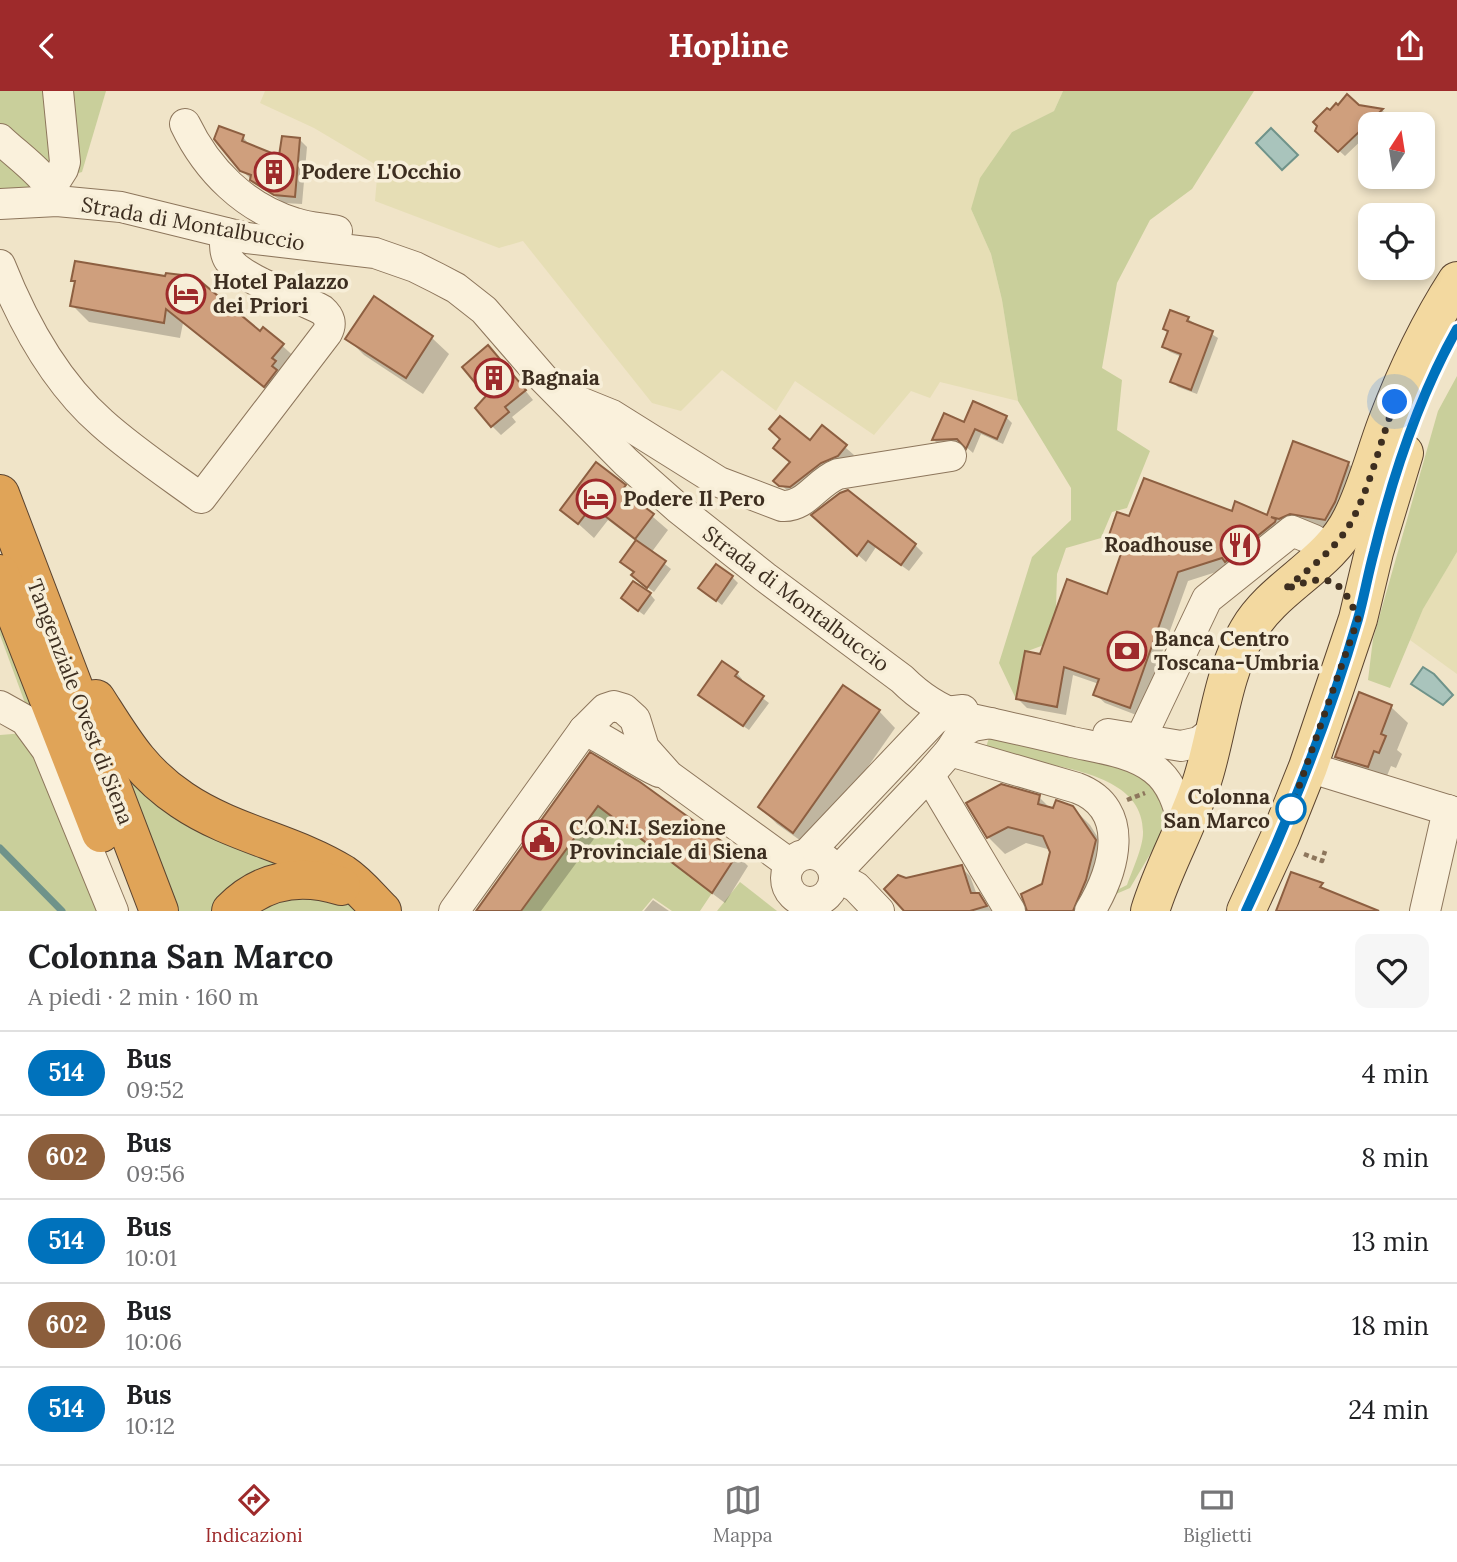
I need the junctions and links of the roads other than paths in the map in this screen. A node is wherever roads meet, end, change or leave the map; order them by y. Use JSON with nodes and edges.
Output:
{"nodes":[{"id":1,"x":58,"y":91,"type":"edge"},
{"id":2,"x":185,"y":124,"type":"dead end"},
{"id":3,"x":0,"y":139,"type":"edge"},
{"id":4,"x":54,"y":194,"type":"junction"},
{"id":5,"x":0,"y":204,"type":"edge"},
{"id":6,"x":225,"y":233,"type":"junction"},
{"id":7,"x":353,"y":249,"type":"junction"},
{"id":8,"x":0,"y":265,"type":"edge"},
{"id":9,"x":1457,"y":281,"type":"edge"},
{"id":10,"x":1457,"y":329,"type":"edge"},
{"id":11,"x":560,"y":394,"type":"junction"},
{"id":12,"x":951,"y":456,"type":"dead end"},
{"id":13,"x":0,"y":494,"type":"edge"},
{"id":14,"x":1314,"y":540,"type":"dead end"},
{"id":15,"x":0,"y":574,"type":"edge"},
{"id":16,"x":1284,"y":590,"type":"junction"},
{"id":17,"x":1358,"y":619,"type":"junction"},
{"id":18,"x":53,"y":633,"type":"junction"},
{"id":19,"x":911,"y":688,"type":"junction"},
{"id":20,"x":0,"y":706,"type":"edge"},
{"id":21,"x":946,"y":712,"type":"junction"},
{"id":22,"x":991,"y":723,"type":"junction"},
{"id":23,"x":1217,"y":728,"type":"junction"},
{"id":24,"x":1090,"y":730,"type":"junction"},
{"id":25,"x":923,"y":733,"type":"junction"},
{"id":26,"x":1140,"y":740,"type":"junction"},
{"id":27,"x":950,"y":751,"type":"junction"},
{"id":28,"x":1308,"y":767,"type":"junction"},
{"id":29,"x":929,"y":775,"type":"junction"},
{"id":30,"x":1453,"y":812,"type":"edge"},
{"id":31,"x":1185,"y":830,"type":"junction"},
{"id":32,"x":799,"y":859,"type":"junction"},
{"id":33,"x":834,"y":875,"type":"junction"},
{"id":34,"x":1155,"y":895,"type":"edge"},
{"id":35,"x":375,"y":904,"type":"edge"},
{"id":36,"x":113,"y":911,"type":"edge"},
{"id":37,"x":131,"y":911,"type":"edge"},
{"id":38,"x":159,"y":911,"type":"edge"},
{"id":39,"x":231,"y":911,"type":"edge"},
{"id":40,"x":454,"y":911,"type":"edge"},
{"id":41,"x":879,"y":911,"type":"edge"},
{"id":42,"x":1010,"y":911,"type":"edge"},
{"id":43,"x":1090,"y":911,"type":"edge"},
{"id":44,"x":1135,"y":911,"type":"edge"},
{"id":45,"x":1246,"y":911,"type":"edge"},
{"id":46,"x":1425,"y":911,"type":"edge"}],
"edges":[{"from":1,"to":4,"type":"street"},
{"from":2,"to":7,"type":"street"},
{"from":3,"to":4,"type":"street"},
{"from":4,"to":5,"type":"street","name":"Strada di Montalbuccio"},
{"from":4,"to":6,"type":"street","name":"Strada di Montalbuccio"},
{"from":6,"to":7,"type":"street","name":"Strada di Montalbuccio"},
{"from":6,"to":8,"type":"street"},
{"from":7,"to":11,"type":"street","name":"Strada di Montalbuccio"},
{"from":9,"to":16,"type":"main road"},
{"from":10,"to":17,"type":"main road"},
{"from":11,"to":12,"type":"street"},
{"from":11,"to":19,"type":"street","name":"Strada di Montalbuccio"},
{"from":13,"to":18,"type":"highway","name":"Tangenziale Ovest di Siena"},
{"from":14,"to":26,"type":"street"},
{"from":15,"to":37,"type":"highway","name":"Tangenziale Ovest di Siena"},
{"from":16,"to":17,"type":"main road"},
{"from":16,"to":23,"type":"main road"},
{"from":17,"to":28,"type":"main road"},
{"from":18,"to":35,"type":"highway"},
{"from":18,"to":38,"type":"highway","name":"Tangenziale Ovest di Siena"},
{"from":19,"to":21,"type":"street","name":"Strada di Montalbuccio"},
{"from":19,"to":24,"type":"street","name":"Strada di Montalbuccio"},
{"from":19,"to":25,"type":"street"},
{"from":20,"to":36,"type":"street"},
{"from":21,"to":22,"type":"street","name":"Strada di Montalbuccio"},
{"from":21,"to":24,"type":"street"},
{"from":21,"to":25,"type":"street"},
{"from":22,"to":27,"type":"street"},
{"from":22,"to":31,"type":"street","name":"Strada di Montalbuccio"},
{"from":23,"to":26,"type":"street","name":"Strada di Montalbuccio"},
{"from":23,"to":31,"type":"main road"},
{"from":24,"to":26,"type":"street","name":"Strada di Montalbuccio"},
{"from":25,"to":32,"type":"street"},
{"from":27,"to":29,"type":"street"},
{"from":27,"to":43,"type":"street"},
{"from":28,"to":30,"type":"street"},
{"from":28,"to":45,"type":"main road"},
{"from":29,"to":33,"type":"street"},
{"from":29,"to":42,"type":"street"},
{"from":30,"to":46,"type":"street"},
{"from":31,"to":34,"type":"main road"},
{"from":32,"to":33,"type":"street"},
{"from":32,"to":33,"type":"street"},
{"from":32,"to":40,"type":"street"},
{"from":33,"to":41,"type":"street"},
{"from":34,"to":44,"type":"main road"},
{"from":35,"to":39,"type":"highway"}]}
